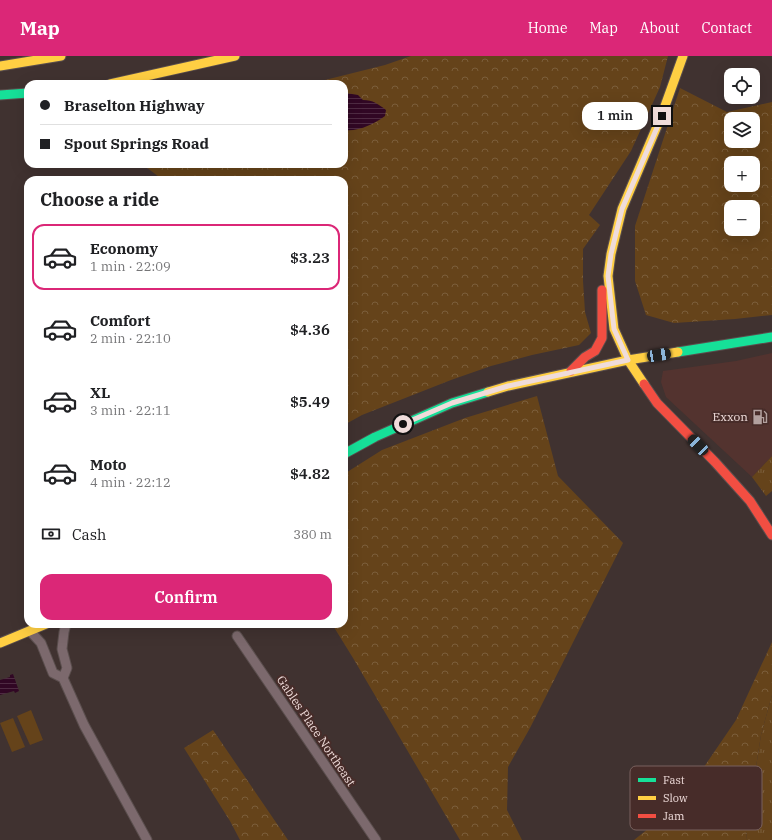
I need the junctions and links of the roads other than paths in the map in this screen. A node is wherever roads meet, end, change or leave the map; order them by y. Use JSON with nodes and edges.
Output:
{"nodes":[{"id":1,"x":61,"y":56,"type":"edge"},
{"id":2,"x":235,"y":56,"type":"edge"},
{"id":3,"x":683,"y":56,"type":"edge"},
{"id":4,"x":0,"y":66,"type":"edge"},
{"id":5,"x":128,"y":80,"type":"edge"},
{"id":6,"x":24,"y":93,"type":"edge"},
{"id":7,"x":0,"y":95,"type":"edge"},
{"id":8,"x":608,"y":276,"type":"junction"},
{"id":9,"x":772,"y":337,"type":"edge"},
{"id":10,"x":628,"y":360,"type":"junction"},
{"id":11,"x":571,"y":372,"type":"junction"},
{"id":12,"x":348,"y":452,"type":"edge"},
{"id":13,"x":772,"y":535,"type":"edge"},
{"id":14,"x":37,"y":628,"type":"edge"},
{"id":15,"x":65,"y":628,"type":"edge"},
{"id":16,"x":30,"y":631,"type":"junction"},
{"id":17,"x":237,"y":636,"type":"dead end"},
{"id":18,"x":0,"y":643,"type":"edge"},
{"id":19,"x":63,"y":678,"type":"junction"},
{"id":20,"x":147,"y":840,"type":"edge"},
{"id":21,"x":376,"y":840,"type":"edge"}],
"edges":[{"from":1,"to":4,"type":"main road"},
{"from":2,"to":5,"type":"main road"},
{"from":3,"to":8,"type":"main road"},
{"from":6,"to":7,"type":"main road"},
{"from":8,"to":10,"type":"main road"},
{"from":8,"to":11,"type":"main road"},
{"from":9,"to":10,"type":"main road"},
{"from":10,"to":11,"type":"main road"},
{"from":10,"to":13,"type":"main road"},
{"from":11,"to":12,"type":"main road"},
{"from":14,"to":16,"type":"main road"},
{"from":15,"to":19,"type":"street"},
{"from":16,"to":18,"type":"main road"},
{"from":16,"to":19,"type":"street"},
{"from":17,"to":21,"type":"street","name":"Gables Place Northeast"},
{"from":19,"to":20,"type":"street"}]}
